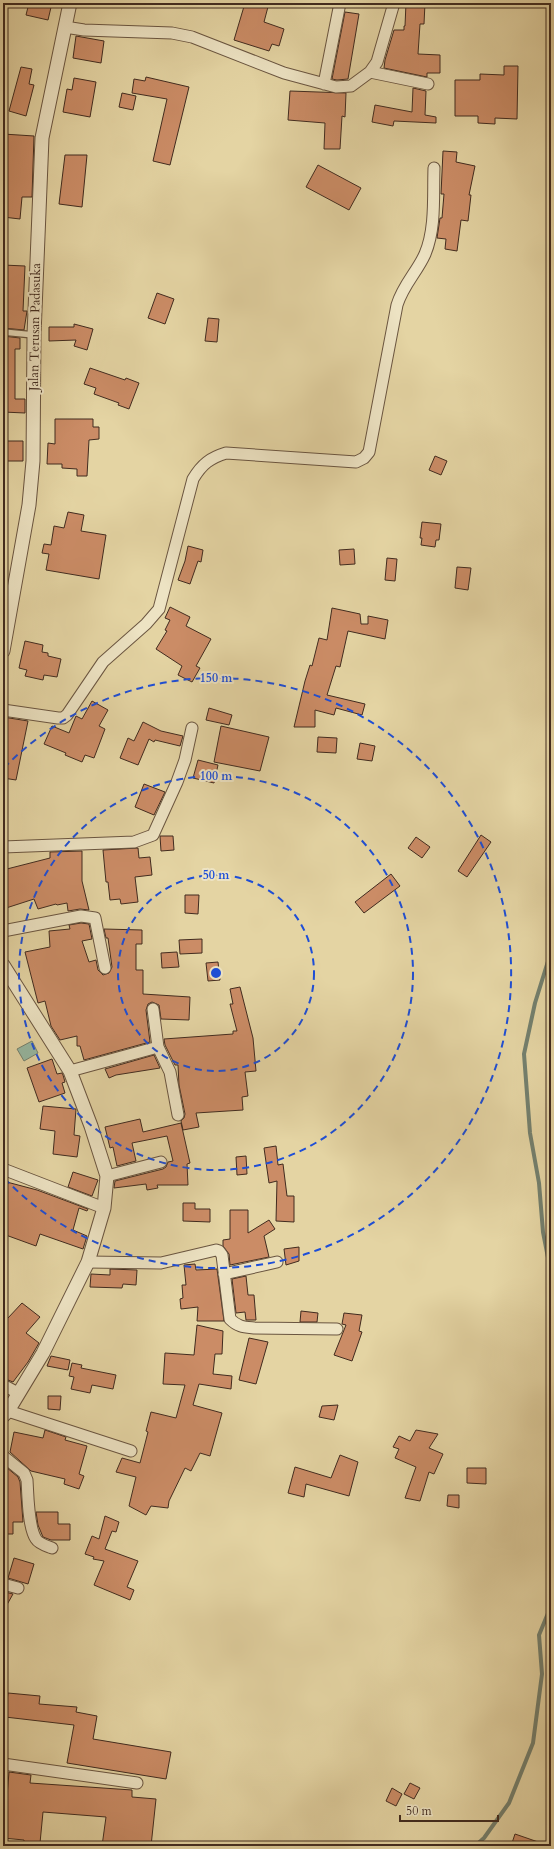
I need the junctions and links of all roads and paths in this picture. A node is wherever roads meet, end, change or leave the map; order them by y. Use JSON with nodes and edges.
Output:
{"nodes":[{"id":1,"x":70,"y":3,"type":"edge"},
{"id":2,"x":340,"y":3,"type":"edge"},
{"id":3,"x":394,"y":3,"type":"edge"},
{"id":4,"x":65,"y":27,"type":"junction"},
{"id":5,"x":370,"y":72,"type":"junction"},
{"id":6,"x":324,"y":84,"type":"junction"},
{"id":7,"x":428,"y":84,"type":"dead end"},
{"id":8,"x":434,"y":168,"type":"dead end"},
{"id":9,"x":3,"y":332,"type":"edge"},
{"id":10,"x":34,"y":335,"type":"junction"},
{"id":11,"x":3,"y":651,"type":"edge"},
{"id":12,"x":3,"y":710,"type":"edge"},
{"id":13,"x":192,"y":728,"type":"dead end"},
{"id":14,"x":3,"y":847,"type":"edge"},
{"id":15,"x":3,"y":931,"type":"edge"},
{"id":16,"x":3,"y":965,"type":"edge"},
{"id":17,"x":105,"y":968,"type":"dead end"},
{"id":18,"x":153,"y":1009,"type":"dead end"},
{"id":19,"x":158,"y":1047,"type":"junction"},
{"id":20,"x":70,"y":1071,"type":"junction"},
{"id":21,"x":178,"y":1115,"type":"dead end"},
{"id":22,"x":161,"y":1162,"type":"dead end"},
{"id":23,"x":3,"y":1169,"type":"edge"},
{"id":24,"x":107,"y":1176,"type":"junction"},
{"id":25,"x":104,"y":1208,"type":"junction"},
{"id":26,"x":88,"y":1262,"type":"junction"},
{"id":27,"x":277,"y":1262,"type":"dead end"},
{"id":28,"x":224,"y":1274,"type":"junction"},
{"id":29,"x":337,"y":1328,"type":"dead end"},
{"id":30,"x":3,"y":1385,"type":"edge"},
{"id":31,"x":18,"y":1394,"type":"junction"},
{"id":32,"x":5,"y":1413,"type":"edge"},
{"id":33,"x":131,"y":1450,"type":"dead end"},
{"id":34,"x":3,"y":1456,"type":"edge"},
{"id":35,"x":52,"y":1548,"type":"dead end"},
{"id":36,"x":3,"y":1584,"type":"edge"},
{"id":37,"x":18,"y":1588,"type":"dead end"},
{"id":38,"x":3,"y":1764,"type":"edge"},
{"id":39,"x":137,"y":1783,"type":"dead end"}],
"edges":[{"from":1,"to":4,"type":"street","name":"Jalan Terusan Padasuka"},
{"from":2,"to":6,"type":"street"},
{"from":3,"to":5,"type":"street"},
{"from":4,"to":6,"type":"street"},
{"from":4,"to":10,"type":"street","name":"Jalan Terusan Padasuka"},
{"from":5,"to":6,"type":"street"},
{"from":5,"to":7,"type":"street"},
{"from":8,"to":12,"type":"street"},
{"from":9,"to":10,"type":"lane"},
{"from":10,"to":11,"type":"street","name":"Jalan Terusan Padasuka"},
{"from":13,"to":14,"type":"street"},
{"from":15,"to":17,"type":"street"},
{"from":16,"to":20,"type":"street"},
{"from":18,"to":19,"type":"street"},
{"from":19,"to":20,"type":"street"},
{"from":19,"to":21,"type":"street"},
{"from":20,"to":24,"type":"street"},
{"from":22,"to":24,"type":"street"},
{"from":23,"to":25,"type":"street"},
{"from":24,"to":25,"type":"street"},
{"from":25,"to":26,"type":"street"},
{"from":26,"to":28,"type":"street"},
{"from":26,"to":31,"type":"street"},
{"from":27,"to":28,"type":"street"},
{"from":28,"to":29,"type":"street"},
{"from":30,"to":31,"type":"street"},
{"from":31,"to":32,"type":"street"},
{"from":32,"to":33,"type":"street"},
{"from":34,"to":35,"type":"street"},
{"from":36,"to":37,"type":"street"},
{"from":38,"to":39,"type":"street"}]}
